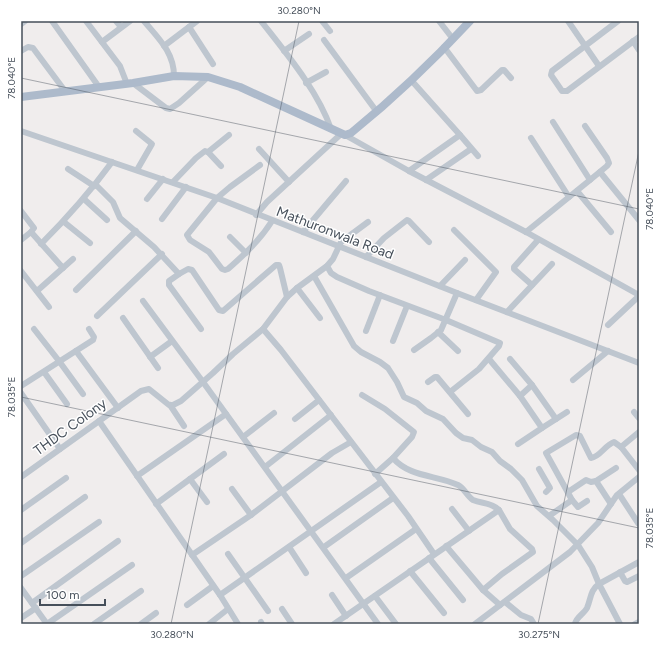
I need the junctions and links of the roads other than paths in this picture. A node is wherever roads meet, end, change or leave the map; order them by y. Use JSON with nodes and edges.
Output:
{"nodes":[{"id":1,"x":25,"y":21,"type":"edge"},
{"id":2,"x":52,"y":21,"type":"edge"},
{"id":3,"x":86,"y":21,"type":"edge"},
{"id":4,"x":116,"y":21,"type":"edge"},
{"id":5,"x":130,"y":21,"type":"edge"},
{"id":6,"x":144,"y":21,"type":"edge"},
{"id":7,"x":197,"y":21,"type":"edge"},
{"id":8,"x":261,"y":21,"type":"edge"},
{"id":9,"x":322,"y":21,"type":"edge"},
{"id":10,"x":439,"y":21,"type":"edge"},
{"id":11,"x":470,"y":21,"type":"edge"},
{"id":12,"x":618,"y":21,"type":"edge"},
{"id":13,"x":571,"y":22,"type":"edge"},
{"id":14,"x":21,"y":24,"type":"edge"},
{"id":15,"x":121,"y":27,"type":"junction"},
{"id":16,"x":189,"y":27,"type":"junction"},
{"id":17,"x":330,"y":32,"type":"dead end"},
{"id":18,"x":309,"y":34,"type":"dead end"},
{"id":19,"x":639,"y":37,"type":"edge"},
{"id":20,"x":453,"y":39,"type":"junction"},
{"id":21,"x":324,"y":40,"type":"dead end"},
{"id":22,"x":633,"y":41,"type":"junction"},
{"id":23,"x":102,"y":42,"type":"junction"},
{"id":24,"x":164,"y":46,"type":"junction"},
{"id":25,"x":585,"y":46,"type":"junction"},
{"id":26,"x":444,"y":47,"type":"junction"},
{"id":27,"x":639,"y":50,"type":"edge"},
{"id":28,"x":21,"y":51,"type":"edge"},
{"id":29,"x":284,"y":51,"type":"junction"},
{"id":30,"x":213,"y":64,"type":"dead end"},
{"id":31,"x":599,"y":66,"type":"junction"},
{"id":32,"x":326,"y":72,"type":"dead end"},
{"id":33,"x":174,"y":76,"type":"junction"},
{"id":34,"x":208,"y":77,"type":"junction"},
{"id":35,"x":511,"y":78,"type":"dead end"},
{"id":36,"x":411,"y":80,"type":"junction"},
{"id":37,"x":130,"y":83,"type":"junction"},
{"id":38,"x":306,"y":83,"type":"junction"},
{"id":39,"x":99,"y":88,"type":"junction"},
{"id":40,"x":65,"y":92,"type":"junction"},
{"id":41,"x":21,"y":97,"type":"edge"},
{"id":42,"x":377,"y":112,"type":"junction"},
{"id":43,"x":552,"y":122,"type":"dead end"},
{"id":44,"x":585,"y":126,"type":"dead end"},
{"id":45,"x":331,"y":129,"type":"junction"},
{"id":46,"x":21,"y":131,"type":"edge"},
{"id":47,"x":136,"y":131,"type":"dead end"},
{"id":48,"x":343,"y":134,"type":"junction"},
{"id":49,"x":229,"y":135,"type":"dead end"},
{"id":50,"x":460,"y":135,"type":"junction"},
{"id":51,"x":531,"y":138,"type":"dead end"},
{"id":52,"x":259,"y":149,"type":"dead end"},
{"id":53,"x":472,"y":149,"type":"junction"},
{"id":54,"x":208,"y":152,"type":"junction"},
{"id":55,"x":478,"y":156,"type":"dead end"},
{"id":56,"x":112,"y":162,"type":"junction"},
{"id":57,"x":260,"y":165,"type":"dead end"},
{"id":58,"x":221,"y":166,"type":"dead end"},
{"id":59,"x":68,"y":169,"type":"dead end"},
{"id":60,"x":137,"y":170,"type":"junction"},
{"id":61,"x":409,"y":171,"type":"junction"},
{"id":62,"x":600,"y":172,"type":"junction"},
{"id":63,"x":163,"y":179,"type":"junction"},
{"id":64,"x":346,"y":180,"type":"dead end"},
{"id":65,"x":426,"y":180,"type":"junction"},
{"id":66,"x":590,"y":180,"type":"junction"},
{"id":67,"x":173,"y":182,"type":"junction"},
{"id":68,"x":289,"y":182,"type":"junction"},
{"id":69,"x":95,"y":185,"type":"junction"},
{"id":70,"x":186,"y":187,"type":"junction"},
{"id":71,"x":577,"y":191,"type":"junction"},
{"id":72,"x":569,"y":197,"type":"junction"},
{"id":73,"x":217,"y":198,"type":"junction"},
{"id":74,"x":84,"y":199,"type":"junction"},
{"id":75,"x":147,"y":199,"type":"dead end"},
{"id":76,"x":21,"y":211,"type":"edge"},
{"id":77,"x":256,"y":215,"type":"junction"},
{"id":78,"x":162,"y":219,"type":"dead end"},
{"id":79,"x":107,"y":220,"type":"dead end"},
{"id":80,"x":639,"y":220,"type":"edge"},
{"id":81,"x":272,"y":221,"type":"junction"},
{"id":82,"x":64,"y":222,"type":"junction"},
{"id":83,"x":368,"y":222,"type":"dead end"},
{"id":84,"x":454,"y":230,"type":"dead end"},
{"id":85,"x":136,"y":231,"type":"junction"},
{"id":86,"x":31,"y":232,"type":"junction"},
{"id":87,"x":303,"y":232,"type":"junction"},
{"id":88,"x":526,"y":232,"type":"junction"},
{"id":89,"x":611,"y":232,"type":"dead end"},
{"id":90,"x":230,"y":237,"type":"dead end"},
{"id":91,"x":21,"y":240,"type":"edge"},
{"id":92,"x":538,"y":240,"type":"junction"},
{"id":93,"x":429,"y":242,"type":"dead end"},
{"id":94,"x":90,"y":243,"type":"dead end"},
{"id":95,"x":41,"y":244,"type":"junction"},
{"id":96,"x":338,"y":246,"type":"junction"},
{"id":97,"x":246,"y":253,"type":"junction"},
{"id":98,"x":162,"y":254,"type":"junction"},
{"id":99,"x":366,"y":257,"type":"junction"},
{"id":100,"x":73,"y":259,"type":"dead end"},
{"id":101,"x":465,"y":260,"type":"dead end"},
{"id":102,"x":552,"y":264,"type":"dead end"},
{"id":103,"x":327,"y":266,"type":"junction"},
{"id":104,"x":62,"y":268,"type":"junction"},
{"id":105,"x":21,"y":270,"type":"edge"},
{"id":106,"x":179,"y":274,"type":"junction"},
{"id":107,"x":314,"y":276,"type":"junction"},
{"id":108,"x":532,"y":285,"type":"junction"},
{"id":109,"x":440,"y":286,"type":"junction"},
{"id":110,"x":297,"y":288,"type":"junction"},
{"id":111,"x":76,"y":290,"type":"dead end"},
{"id":112,"x":37,"y":291,"type":"junction"},
{"id":113,"x":457,"y":293,"type":"junction"},
{"id":114,"x":380,"y":296,"type":"junction"},
{"id":115,"x":639,"y":296,"type":"edge"},
{"id":116,"x":287,"y":298,"type":"junction"},
{"id":117,"x":476,"y":300,"type":"junction"},
{"id":118,"x":143,"y":301,"type":"dead end"},
{"id":119,"x":407,"y":306,"type":"junction"},
{"id":120,"x":49,"y":307,"type":"dead end"},
{"id":121,"x":507,"y":312,"type":"junction"},
{"id":122,"x":97,"y":316,"type":"dead end"},
{"id":123,"x":123,"y":318,"type":"dead end"},
{"id":124,"x":320,"y":318,"type":"dead end"},
{"id":125,"x":446,"y":320,"type":"junction"},
{"id":126,"x":608,"y":325,"type":"dead end"},
{"id":127,"x":201,"y":329,"type":"dead end"},
{"id":128,"x":263,"y":329,"type":"junction"},
{"id":129,"x":34,"y":330,"type":"dead end"},
{"id":130,"x":89,"y":330,"type":"dead end"},
{"id":131,"x":366,"y":331,"type":"dead end"},
{"id":132,"x":438,"y":332,"type":"junction"},
{"id":133,"x":172,"y":341,"type":"junction"},
{"id":134,"x":393,"y":341,"type":"dead end"},
{"id":135,"x":414,"y":350,"type":"dead end"},
{"id":136,"x":76,"y":351,"type":"junction"},
{"id":137,"x":458,"y":351,"type":"dead end"},
{"id":138,"x":608,"y":351,"type":"junction"},
{"id":139,"x":150,"y":357,"type":"junction"},
{"id":140,"x":488,"y":359,"type":"junction"},
{"id":141,"x":510,"y":359,"type":"dead end"},
{"id":142,"x":60,"y":361,"type":"junction"},
{"id":143,"x":639,"y":363,"type":"edge"},
{"id":144,"x":158,"y":368,"type":"dead end"},
{"id":145,"x":44,"y":372,"type":"junction"},
{"id":146,"x":573,"y":380,"type":"dead end"},
{"id":147,"x":203,"y":382,"type":"junction"},
{"id":148,"x":428,"y":382,"type":"dead end"},
{"id":149,"x":532,"y":385,"type":"junction"},
{"id":150,"x":21,"y":386,"type":"edge"},
{"id":151,"x":450,"y":392,"type":"junction"},
{"id":152,"x":21,"y":393,"type":"edge"},
{"id":153,"x":83,"y":394,"type":"dead end"},
{"id":154,"x":362,"y":394,"type":"dead end"},
{"id":155,"x":520,"y":396,"type":"junction"},
{"id":156,"x":319,"y":400,"type":"junction"},
{"id":157,"x":24,"y":403,"type":"edge"},
{"id":158,"x":67,"y":404,"type":"dead end"},
{"id":159,"x":170,"y":405,"type":"junction"},
{"id":160,"x":118,"y":408,"type":"junction"},
{"id":161,"x":567,"y":412,"type":"dead end"},
{"id":162,"x":634,"y":412,"type":"dead end"},
{"id":163,"x":274,"y":413,"type":"dead end"},
{"id":164,"x":226,"y":414,"type":"junction"},
{"id":165,"x":468,"y":414,"type":"dead end"},
{"id":166,"x":330,"y":415,"type":"junction"},
{"id":167,"x":295,"y":418,"type":"dead end"},
{"id":168,"x":639,"y":418,"type":"edge"},
{"id":169,"x":556,"y":419,"type":"junction"},
{"id":170,"x":99,"y":422,"type":"junction"},
{"id":171,"x":184,"y":426,"type":"dead end"},
{"id":172,"x":542,"y":428,"type":"junction"},
{"id":173,"x":639,"y":432,"type":"edge"},
{"id":174,"x":245,"y":440,"type":"junction"},
{"id":175,"x":351,"y":442,"type":"junction"},
{"id":176,"x":518,"y":444,"type":"dead end"},
{"id":177,"x":621,"y":447,"type":"junction"},
{"id":178,"x":60,"y":449,"type":"junction"},
{"id":179,"x":224,"y":454,"type":"dead end"},
{"id":180,"x":393,"y":458,"type":"junction"},
{"id":181,"x":265,"y":467,"type":"junction"},
{"id":182,"x":616,"y":468,"type":"dead end"},
{"id":183,"x":539,"y":469,"type":"dead end"},
{"id":184,"x":639,"y":470,"type":"edge"},
{"id":185,"x":375,"y":474,"type":"junction"},
{"id":186,"x":557,"y":474,"type":"junction"},
{"id":187,"x":138,"y":476,"type":"junction"},
{"id":188,"x":21,"y":477,"type":"edge"},
{"id":189,"x":639,"y":477,"type":"edge"},
{"id":190,"x":66,"y":478,"type":"dead end"},
{"id":191,"x":190,"y":479,"type":"junction"},
{"id":192,"x":546,"y":480,"type":"junction"},
{"id":193,"x":596,"y":481,"type":"junction"},
{"id":194,"x":381,"y":482,"type":"junction"},
{"id":195,"x":232,"y":489,"type":"dead end"},
{"id":196,"x":282,"y":490,"type":"junction"},
{"id":197,"x":546,"y":492,"type":"dead end"},
{"id":198,"x":568,"y":492,"type":"junction"},
{"id":199,"x":619,"y":494,"type":"junction"},
{"id":200,"x":85,"y":497,"type":"dead end"},
{"id":201,"x":393,"y":498,"type":"junction"},
{"id":202,"x":572,"y":500,"type":"junction"},
{"id":203,"x":587,"y":501,"type":"dead end"},
{"id":204,"x":207,"y":502,"type":"dead end"},
{"id":205,"x":156,"y":504,"type":"junction"},
{"id":206,"x":611,"y":504,"type":"junction"},
{"id":207,"x":452,"y":509,"type":"dead end"},
{"id":208,"x":21,"y":510,"type":"edge"},
{"id":209,"x":499,"y":510,"type":"junction"},
{"id":210,"x":251,"y":515,"type":"junction"},
{"id":211,"x":549,"y":516,"type":"junction"},
{"id":212,"x":99,"y":522,"type":"dead end"},
{"id":213,"x":638,"y":523,"type":"dead end"},
{"id":214,"x":416,"y":529,"type":"junction"},
{"id":215,"x":311,"y":530,"type":"junction"},
{"id":216,"x":468,"y":531,"type":"junction"},
{"id":217,"x":118,"y":541,"type":"dead end"},
{"id":218,"x":21,"y":543,"type":"edge"},
{"id":219,"x":578,"y":545,"type":"junction"},
{"id":220,"x":446,"y":546,"type":"junction"},
{"id":221,"x":288,"y":547,"type":"junction"},
{"id":222,"x":324,"y":547,"type":"junction"},
{"id":223,"x":228,"y":554,"type":"dead end"},
{"id":224,"x":192,"y":555,"type":"junction"},
{"id":225,"x":431,"y":556,"type":"junction"},
{"id":226,"x":639,"y":562,"type":"edge"},
{"id":227,"x":132,"y":565,"type":"dead end"},
{"id":228,"x":410,"y":571,"type":"junction"},
{"id":229,"x":620,"y":572,"type":"junction"},
{"id":230,"x":306,"y":573,"type":"dead end"},
{"id":231,"x":21,"y":576,"type":"edge"},
{"id":232,"x":639,"y":576,"type":"edge"},
{"id":233,"x":245,"y":578,"type":"junction"},
{"id":234,"x":346,"y":578,"type":"junction"},
{"id":235,"x":599,"y":584,"type":"junction"},
{"id":236,"x":213,"y":586,"type":"junction"},
{"id":237,"x":21,"y":588,"type":"edge"},
{"id":238,"x":483,"y":590,"type":"junction"},
{"id":239,"x":141,"y":591,"type":"dead end"},
{"id":240,"x":332,"y":594,"type":"dead end"},
{"id":241,"x":220,"y":595,"type":"junction"},
{"id":242,"x":375,"y":596,"type":"junction"},
{"id":243,"x":463,"y":600,"type":"dead end"},
{"id":244,"x":364,"y":604,"type":"junction"},
{"id":245,"x":502,"y":604,"type":"junction"},
{"id":246,"x":34,"y":605,"type":"junction"},
{"id":247,"x":187,"y":605,"type":"dead end"},
{"id":248,"x":282,"y":609,"type":"dead end"},
{"id":249,"x":228,"y":610,"type":"junction"},
{"id":250,"x":268,"y":611,"type":"dead end"},
{"id":251,"x":156,"y":613,"type":"dead end"},
{"id":252,"x":444,"y":613,"type":"dead end"},
{"id":253,"x":345,"y":616,"type":"junction"},
{"id":254,"x":21,"y":618,"type":"edge"},
{"id":255,"x":639,"y":622,"type":"edge"},
{"id":256,"x":47,"y":624,"type":"edge"},
{"id":257,"x":94,"y":624,"type":"edge"},
{"id":258,"x":141,"y":624,"type":"edge"},
{"id":259,"x":209,"y":624,"type":"edge"},
{"id":260,"x":238,"y":624,"type":"edge"},
{"id":261,"x":292,"y":624,"type":"edge"},
{"id":262,"x":334,"y":624,"type":"edge"},
{"id":263,"x":348,"y":624,"type":"edge"},
{"id":264,"x":378,"y":624,"type":"edge"},
{"id":265,"x":396,"y":624,"type":"edge"},
{"id":266,"x":475,"y":624,"type":"edge"},
{"id":267,"x":534,"y":624,"type":"edge"},
{"id":268,"x":576,"y":624,"type":"edge"},
{"id":269,"x":620,"y":624,"type":"edge"},
{"id":270,"x":635,"y":624,"type":"edge"}],
"edges":[{"from":1,"to":14,"type":"street"},
{"from":2,"to":39,"type":"street"},
{"from":3,"to":23,"type":"street"},
{"from":4,"to":15,"type":"street"},
{"from":5,"to":15,"type":"street"},
{"from":6,"to":24,"type":"street"},
{"from":7,"to":16,"type":"street"},
{"from":8,"to":29,"type":"street"},
{"from":9,"to":17,"type":"street"},
{"from":10,"to":20,"type":"street"},
{"from":11,"to":20,"type":"main road"},
{"from":12,"to":25,"type":"street"},
{"from":13,"to":25,"type":"street"},
{"from":15,"to":23,"type":"street"},
{"from":16,"to":24,"type":"street"},
{"from":16,"to":30,"type":"street"},
{"from":18,"to":29,"type":"street"},
{"from":19,"to":22,"type":"street"},
{"from":20,"to":26,"type":"main road"},
{"from":21,"to":42,"type":"street"},
{"from":22,"to":27,"type":"street"},
{"from":22,"to":31,"type":"street"},
{"from":23,"to":37,"type":"street"},
{"from":24,"to":33,"type":"street"},
{"from":25,"to":31,"type":"street"},
{"from":25,"to":31,"type":"street"},
{"from":26,"to":35,"type":"street"},
{"from":26,"to":36,"type":"main road"},
{"from":28,"to":40,"type":"street"},
{"from":29,"to":38,"type":"street"},
{"from":32,"to":38,"type":"street"},
{"from":33,"to":34,"type":"main road"},
{"from":33,"to":37,"type":"main road"},
{"from":34,"to":37,"type":"street"},
{"from":34,"to":45,"type":"main road"},
{"from":36,"to":42,"type":"main road"},
{"from":36,"to":50,"type":"street"},
{"from":37,"to":39,"type":"main road"},
{"from":38,"to":45,"type":"street"},
{"from":39,"to":40,"type":"main road"},
{"from":40,"to":41,"type":"main road"},
{"from":42,"to":48,"type":"main road"},
{"from":43,"to":66,"type":"street"},
{"from":44,"to":62,"type":"street"},
{"from":45,"to":48,"type":"main road"},
{"from":46,"to":56,"type":"street","name":"Mathuronwala Road"},
{"from":47,"to":60,"type":"street"},
{"from":48,"to":61,"type":"street"},
{"from":48,"to":68,"type":"street"},
{"from":49,"to":54,"type":"street"},
{"from":50,"to":53,"type":"street"},
{"from":50,"to":61,"type":"street"},
{"from":51,"to":72,"type":"street"},
{"from":52,"to":68,"type":"street"},
{"from":53,"to":55,"type":"street"},
{"from":53,"to":65,"type":"street"},
{"from":54,"to":58,"type":"street"},
{"from":54,"to":67,"type":"street"},
{"from":56,"to":60,"type":"street","name":"Mathuronwala Road"},
{"from":56,"to":69,"type":"street"},
{"from":57,"to":73,"type":"street"},
{"from":59,"to":69,"type":"street"},
{"from":60,"to":63,"type":"street","name":"Mathuronwala Road"},
{"from":61,"to":65,"type":"street"},
{"from":62,"to":66,"type":"street"},
{"from":62,"to":80,"type":"street"},
{"from":63,"to":67,"type":"street","name":"Mathuronwala Road"},
{"from":63,"to":75,"type":"street"},
{"from":64,"to":87,"type":"street"},
{"from":65,"to":88,"type":"street"},
{"from":66,"to":71,"type":"street"},
{"from":67,"to":70,"type":"street","name":"Mathuronwala Road"},
{"from":68,"to":77,"type":"street"},
{"from":69,"to":74,"type":"street"},
{"from":69,"to":85,"type":"street"},
{"from":70,"to":73,"type":"street","name":"Mathuronwala Road"},
{"from":70,"to":78,"type":"street"},
{"from":71,"to":72,"type":"street"},
{"from":71,"to":89,"type":"street"},
{"from":72,"to":88,"type":"street"},
{"from":73,"to":77,"type":"street","name":"Mathuronwala Road"},
{"from":73,"to":97,"type":"street"},
{"from":74,"to":79,"type":"street"},
{"from":74,"to":82,"type":"street"},
{"from":76,"to":86,"type":"street"},
{"from":77,"to":81,"type":"street","name":"Mathuronwala Road"},
{"from":81,"to":87,"type":"street","name":"Mathuronwala Road"},
{"from":81,"to":97,"type":"street"},
{"from":82,"to":94,"type":"street"},
{"from":82,"to":95,"type":"street"},
{"from":83,"to":96,"type":"street"},
{"from":84,"to":117,"type":"street"},
{"from":85,"to":98,"type":"street"},
{"from":85,"to":111,"type":"street"},
{"from":86,"to":91,"type":"street"},
{"from":86,"to":95,"type":"street"},
{"from":87,"to":96,"type":"street","name":"Mathuronwala Road"},
{"from":88,"to":92,"type":"street"},
{"from":90,"to":97,"type":"street"},
{"from":92,"to":108,"type":"street"},
{"from":92,"to":115,"type":"street"},
{"from":93,"to":99,"type":"street"},
{"from":95,"to":104,"type":"street"},
{"from":96,"to":99,"type":"street","name":"Mathuronwala Road"},
{"from":96,"to":103,"type":"street"},
{"from":98,"to":106,"type":"street"},
{"from":98,"to":122,"type":"street"},
{"from":99,"to":109,"type":"street","name":"Mathuronwala Road"},
{"from":100,"to":104,"type":"street"},
{"from":101,"to":109,"type":"street"},
{"from":102,"to":108,"type":"street"},
{"from":103,"to":107,"type":"street"},
{"from":103,"to":114,"type":"street"},
{"from":104,"to":112,"type":"street"},
{"from":105,"to":112,"type":"street"},
{"from":106,"to":116,"type":"street"},
{"from":106,"to":127,"type":"street"},
{"from":107,"to":110,"type":"street"},
{"from":107,"to":211,"type":"street"},
{"from":108,"to":121,"type":"street"},
{"from":109,"to":113,"type":"street","name":"Mathuronwala Road"},
{"from":110,"to":116,"type":"street"},
{"from":110,"to":124,"type":"street"},
{"from":112,"to":120,"type":"street"},
{"from":113,"to":117,"type":"street","name":"Mathuronwala Road"},
{"from":113,"to":125,"type":"street"},
{"from":114,"to":119,"type":"street"},
{"from":114,"to":131,"type":"street"},
{"from":115,"to":126,"type":"street"},
{"from":116,"to":128,"type":"street"},
{"from":117,"to":121,"type":"street","name":"Mathuronwala Road"},
{"from":118,"to":133,"type":"street"},
{"from":119,"to":125,"type":"street"},
{"from":119,"to":134,"type":"street"},
{"from":121,"to":138,"type":"street","name":"Mathuronwala Road"},
{"from":123,"to":139,"type":"street"},
{"from":125,"to":132,"type":"street"},
{"from":125,"to":140,"type":"street"},
{"from":128,"to":147,"type":"street"},
{"from":128,"to":156,"type":"street"},
{"from":129,"to":142,"type":"street"},
{"from":130,"to":136,"type":"street"},
{"from":132,"to":135,"type":"street"},
{"from":132,"to":137,"type":"street"},
{"from":133,"to":139,"type":"street"},
{"from":133,"to":147,"type":"street"},
{"from":136,"to":142,"type":"street"},
{"from":136,"to":160,"type":"street"},
{"from":138,"to":143,"type":"street","name":"Mathuronwala Road"},
{"from":138,"to":146,"type":"street"},
{"from":139,"to":144,"type":"street"},
{"from":140,"to":151,"type":"street"},
{"from":140,"to":155,"type":"street"},
{"from":141,"to":149,"type":"street"},
{"from":142,"to":145,"type":"street"},
{"from":142,"to":153,"type":"street"},
{"from":145,"to":150,"type":"street"},
{"from":145,"to":158,"type":"street"},
{"from":147,"to":159,"type":"street"},
{"from":147,"to":164,"type":"street"},
{"from":148,"to":151,"type":"street"},
{"from":149,"to":155,"type":"street"},
{"from":149,"to":169,"type":"street"},
{"from":151,"to":165,"type":"street"},
{"from":152,"to":157,"type":"street"},
{"from":154,"to":180,"type":"street"},
{"from":155,"to":172,"type":"street"},
{"from":156,"to":166,"type":"street"},
{"from":156,"to":167,"type":"street"},
{"from":157,"to":178,"type":"street"},
{"from":159,"to":160,"type":"street","name":"THDC Colony"},
{"from":159,"to":171,"type":"street"},
{"from":160,"to":170,"type":"street","name":"THDC Colony"},
{"from":161,"to":169,"type":"street"},
{"from":162,"to":168,"type":"street"},
{"from":163,"to":174,"type":"street"},
{"from":164,"to":174,"type":"street"},
{"from":164,"to":187,"type":"street"},
{"from":166,"to":175,"type":"street"},
{"from":166,"to":181,"type":"street"},
{"from":169,"to":172,"type":"street"},
{"from":170,"to":178,"type":"street","name":"THDC Colony"},
{"from":170,"to":187,"type":"street"},
{"from":172,"to":176,"type":"street"},
{"from":173,"to":177,"type":"street"},
{"from":174,"to":181,"type":"street"},
{"from":175,"to":185,"type":"street"},
{"from":175,"to":196,"type":"street"},
{"from":177,"to":184,"type":"street"},
{"from":177,"to":186,"type":"street"},
{"from":178,"to":188,"type":"street","name":"THDC Colony"},
{"from":179,"to":191,"type":"street"},
{"from":180,"to":185,"type":"street"},
{"from":180,"to":209,"type":"street"},
{"from":181,"to":196,"type":"street"},
{"from":182,"to":193,"type":"street"},
{"from":183,"to":192,"type":"street"},
{"from":185,"to":194,"type":"street"},
{"from":186,"to":192,"type":"street"},
{"from":186,"to":198,"type":"street"},
{"from":187,"to":205,"type":"street"},
{"from":189,"to":199,"type":"street"},
{"from":190,"to":208,"type":"street"},
{"from":191,"to":204,"type":"street"},
{"from":191,"to":205,"type":"street"},
{"from":192,"to":197,"type":"street"},
{"from":193,"to":198,"type":"street"},
{"from":193,"to":206,"type":"street"},
{"from":194,"to":201,"type":"street"},
{"from":194,"to":215,"type":"street"},
{"from":195,"to":210,"type":"street"},
{"from":196,"to":210,"type":"street"},
{"from":196,"to":215,"type":"street"},
{"from":198,"to":202,"type":"street"},
{"from":199,"to":206,"type":"street"},
{"from":199,"to":213,"type":"street"},
{"from":200,"to":218,"type":"street"},
{"from":201,"to":214,"type":"street"},
{"from":201,"to":222,"type":"street"},
{"from":202,"to":203,"type":"street"},
{"from":202,"to":211,"type":"street"},
{"from":205,"to":224,"type":"street"},
{"from":206,"to":219,"type":"street"},
{"from":207,"to":216,"type":"street"},
{"from":209,"to":216,"type":"street"},
{"from":209,"to":238,"type":"street"},
{"from":210,"to":224,"type":"street"},
{"from":211,"to":219,"type":"street"},
{"from":212,"to":231,"type":"street"},
{"from":214,"to":225,"type":"street"},
{"from":214,"to":234,"type":"street"},
{"from":215,"to":221,"type":"street"},
{"from":215,"to":222,"type":"street"},
{"from":216,"to":220,"type":"street"},
{"from":217,"to":246,"type":"street"},
{"from":219,"to":235,"type":"street"},
{"from":219,"to":245,"type":"street"},
{"from":220,"to":225,"type":"street"},
{"from":220,"to":238,"type":"street"},
{"from":221,"to":230,"type":"street"},
{"from":221,"to":233,"type":"street"},
{"from":222,"to":234,"type":"street"},
{"from":223,"to":233,"type":"street"},
{"from":224,"to":236,"type":"street"},
{"from":225,"to":228,"type":"street"},
{"from":225,"to":243,"type":"street"},
{"from":226,"to":229,"type":"street"},
{"from":227,"to":256,"type":"street"},
{"from":228,"to":242,"type":"street"},
{"from":228,"to":252,"type":"street"},
{"from":229,"to":232,"type":"street"},
{"from":229,"to":235,"type":"street"},
{"from":233,"to":241,"type":"street"},
{"from":233,"to":250,"type":"street"},
{"from":234,"to":244,"type":"street"},
{"from":235,"to":268,"type":"street"},
{"from":235,"to":269,"type":"street"},
{"from":236,"to":241,"type":"street"},
{"from":236,"to":247,"type":"street"},
{"from":237,"to":246,"type":"street"},
{"from":238,"to":245,"type":"street"},
{"from":239,"to":257,"type":"street"},
{"from":240,"to":253,"type":"street"},
{"from":241,"to":249,"type":"street"},
{"from":242,"to":244,"type":"street"},
{"from":242,"to":265,"type":"street"},
{"from":244,"to":253,"type":"street"},
{"from":244,"to":264,"type":"street"},
{"from":245,"to":266,"type":"street"},
{"from":245,"to":267,"type":"street"},
{"from":246,"to":254,"type":"street"},
{"from":246,"to":256,"type":"street"},
{"from":248,"to":261,"type":"street"},
{"from":249,"to":259,"type":"street"},
{"from":249,"to":260,"type":"street"},
{"from":251,"to":258,"type":"street"},
{"from":253,"to":262,"type":"street"},
{"from":253,"to":263,"type":"street"},
{"from":255,"to":270,"type":"street"}]}
